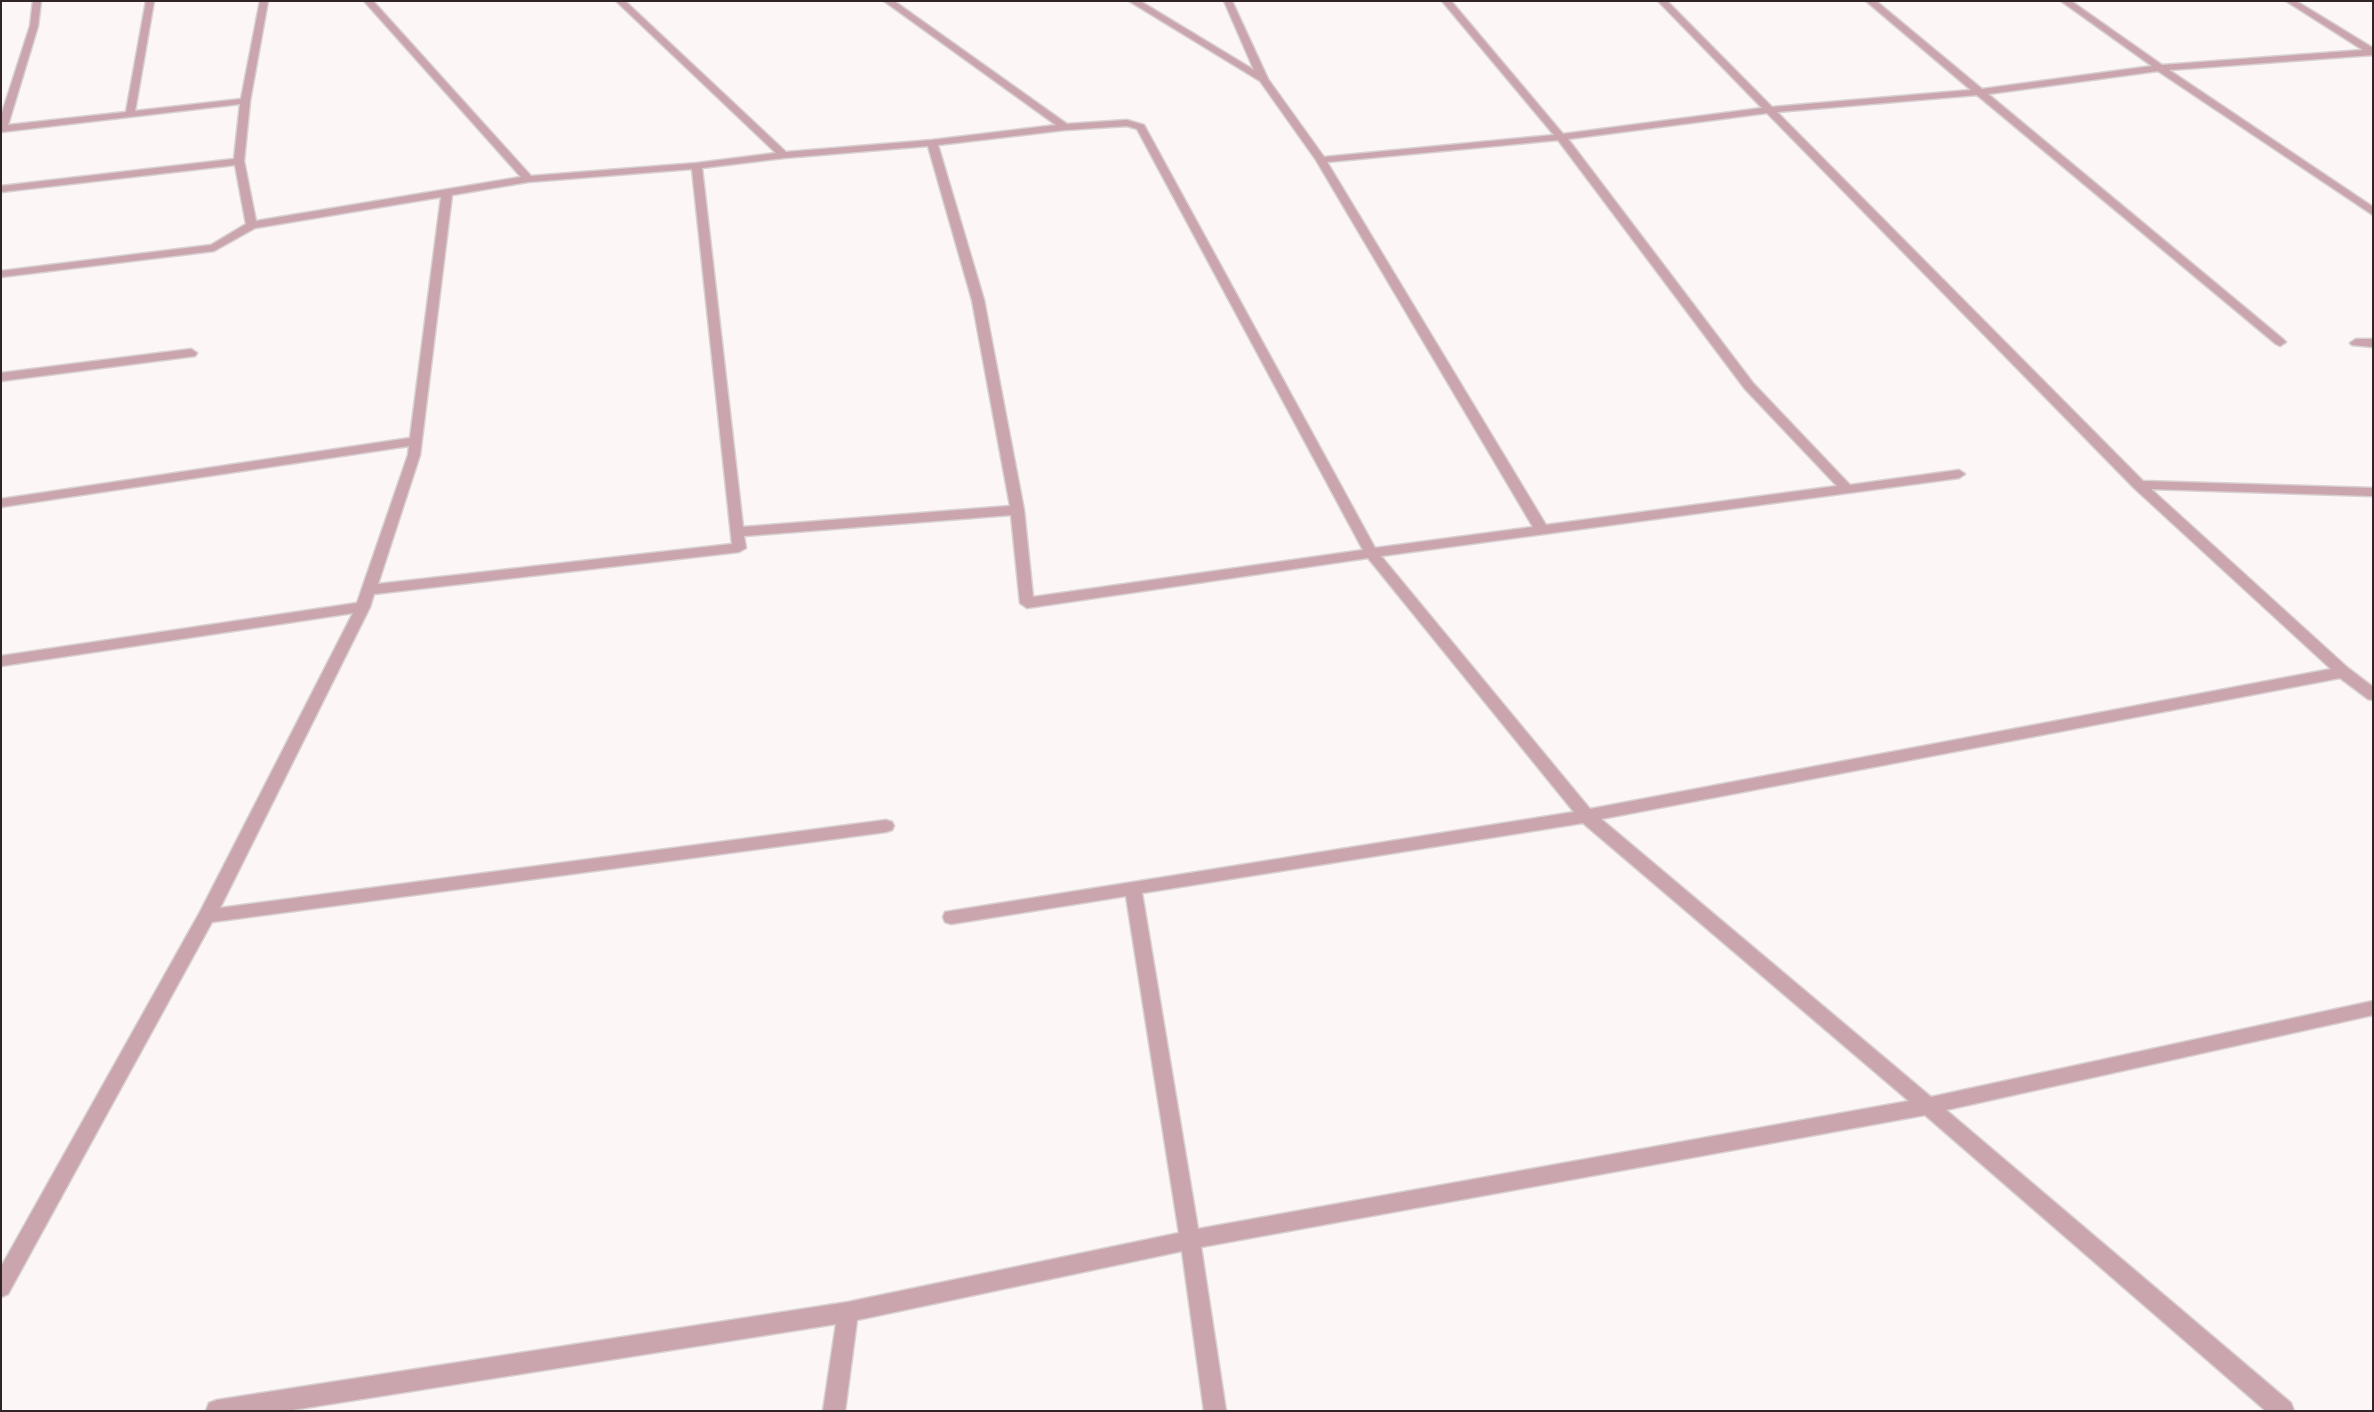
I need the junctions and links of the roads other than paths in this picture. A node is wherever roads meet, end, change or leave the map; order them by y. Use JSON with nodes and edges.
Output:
{"nodes":[{"id":1,"x":37,"y":1,"type":"edge"},
{"id":2,"x":150,"y":1,"type":"edge"},
{"id":3,"x":264,"y":1,"type":"edge"},
{"id":4,"x":368,"y":1,"type":"edge"},
{"id":5,"x":620,"y":1,"type":"edge"},
{"id":6,"x":888,"y":1,"type":"edge"},
{"id":7,"x":1133,"y":1,"type":"edge"},
{"id":8,"x":1228,"y":1,"type":"edge"},
{"id":9,"x":1446,"y":1,"type":"edge"},
{"id":10,"x":1662,"y":1,"type":"edge"},
{"id":11,"x":1870,"y":1,"type":"edge"},
{"id":12,"x":2065,"y":1,"type":"edge"},
{"id":13,"x":2290,"y":1,"type":"edge"},
{"id":14,"x":2373,"y":52,"type":"edge"},
{"id":15,"x":2160,"y":68,"type":"junction"},
{"id":16,"x":1263,"y":79,"type":"junction"},
{"id":17,"x":1981,"y":92,"type":"junction"},
{"id":18,"x":246,"y":101,"type":"junction"},
{"id":19,"x":1770,"y":110,"type":"junction"},
{"id":20,"x":130,"y":114,"type":"junction"},
{"id":21,"x":1065,"y":127,"type":"junction"},
{"id":22,"x":1,"y":129,"type":"edge"},
{"id":23,"x":1561,"y":137,"type":"junction"},
{"id":24,"x":932,"y":143,"type":"junction"},
{"id":25,"x":784,"y":155,"type":"junction"},
{"id":26,"x":1321,"y":160,"type":"junction"},
{"id":27,"x":239,"y":161,"type":"junction"},
{"id":28,"x":697,"y":166,"type":"junction"},
{"id":29,"x":528,"y":179,"type":"junction"},
{"id":30,"x":1,"y":189,"type":"edge"},
{"id":31,"x":447,"y":194,"type":"junction"},
{"id":32,"x":2373,"y":212,"type":"edge"},
{"id":33,"x":252,"y":225,"type":"junction"},
{"id":34,"x":1,"y":274,"type":"edge"},
{"id":35,"x":2280,"y":342,"type":"dead end"},
{"id":36,"x":2356,"y":343,"type":"dead end"},
{"id":37,"x":2373,"y":343,"type":"edge"},
{"id":38,"x":191,"y":353,"type":"dead end"},
{"id":39,"x":1,"y":376,"type":"edge"},
{"id":40,"x":415,"y":441,"type":"junction"},
{"id":41,"x":1959,"y":474,"type":"dead end"},
{"id":42,"x":2139,"y":485,"type":"junction"},
{"id":43,"x":1846,"y":489,"type":"junction"},
{"id":44,"x":2373,"y":492,"type":"edge"},
{"id":45,"x":1,"y":503,"type":"edge"},
{"id":46,"x":1017,"y":510,"type":"junction"},
{"id":47,"x":1542,"y":530,"type":"junction"},
{"id":48,"x":737,"y":532,"type":"junction"},
{"id":49,"x":1371,"y":553,"type":"junction"},
{"id":50,"x":369,"y":590,"type":"junction"},
{"id":51,"x":363,"y":607,"type":"junction"},
{"id":52,"x":1,"y":661,"type":"edge"},
{"id":53,"x":2343,"y":672,"type":"junction"},
{"id":54,"x":2373,"y":696,"type":"edge"},
{"id":55,"x":1586,"y":816,"type":"junction"},
{"id":56,"x":886,"y":826,"type":"dead end"},
{"id":57,"x":1133,"y":888,"type":"junction"},
{"id":58,"x":208,"y":916,"type":"junction"},
{"id":59,"x":951,"y":917,"type":"dead end"},
{"id":60,"x":2373,"y":1008,"type":"edge"},
{"id":61,"x":1928,"y":1106,"type":"junction"},
{"id":62,"x":1190,"y":1240,"type":"junction"},
{"id":63,"x":1,"y":1287,"type":"edge"},
{"id":64,"x":848,"y":1312,"type":"junction"},
{"id":65,"x":217,"y":1411,"type":"edge"},
{"id":66,"x":834,"y":1411,"type":"edge"},
{"id":67,"x":1215,"y":1411,"type":"edge"},
{"id":68,"x":2283,"y":1411,"type":"edge"}],
"edges":[{"from":1,"to":22,"type":"street"},
{"from":2,"to":20,"type":"street"},
{"from":3,"to":18,"type":"street"},
{"from":4,"to":29,"type":"street"},
{"from":5,"to":25,"type":"street"},
{"from":6,"to":21,"type":"street"},
{"from":7,"to":16,"type":"street"},
{"from":8,"to":16,"type":"street"},
{"from":9,"to":23,"type":"street"},
{"from":10,"to":19,"type":"street"},
{"from":11,"to":17,"type":"street"},
{"from":12,"to":15,"type":"street"},
{"from":13,"to":14,"type":"street"},
{"from":14,"to":15,"type":"street"},
{"from":15,"to":17,"type":"street"},
{"from":15,"to":32,"type":"street"},
{"from":16,"to":26,"type":"street"},
{"from":17,"to":19,"type":"street"},
{"from":17,"to":35,"type":"street"},
{"from":18,"to":20,"type":"street"},
{"from":18,"to":27,"type":"street"},
{"from":19,"to":23,"type":"street"},
{"from":19,"to":42,"type":"street"},
{"from":20,"to":22,"type":"street"},
{"from":21,"to":24,"type":"street"},
{"from":21,"to":49,"type":"street"},
{"from":23,"to":26,"type":"street"},
{"from":23,"to":43,"type":"street"},
{"from":24,"to":25,"type":"street"},
{"from":24,"to":46,"type":"street"},
{"from":25,"to":28,"type":"street"},
{"from":26,"to":47,"type":"street"},
{"from":27,"to":30,"type":"street"},
{"from":27,"to":33,"type":"street"},
{"from":28,"to":29,"type":"street"},
{"from":28,"to":48,"type":"street"},
{"from":29,"to":31,"type":"street"},
{"from":31,"to":33,"type":"street"},
{"from":31,"to":40,"type":"street"},
{"from":33,"to":34,"type":"street"},
{"from":36,"to":37,"type":"street"},
{"from":38,"to":39,"type":"street"},
{"from":40,"to":45,"type":"street"},
{"from":40,"to":50,"type":"street"},
{"from":41,"to":43,"type":"street"},
{"from":42,"to":44,"type":"street"},
{"from":42,"to":53,"type":"street"},
{"from":43,"to":47,"type":"street"},
{"from":46,"to":48,"type":"street"},
{"from":46,"to":49,"type":"street"},
{"from":47,"to":49,"type":"street"},
{"from":48,"to":50,"type":"street"},
{"from":49,"to":55,"type":"street"},
{"from":50,"to":51,"type":"street"},
{"from":51,"to":52,"type":"street"},
{"from":51,"to":58,"type":"street"},
{"from":53,"to":54,"type":"street"},
{"from":53,"to":55,"type":"street"},
{"from":55,"to":57,"type":"street"},
{"from":55,"to":61,"type":"street"},
{"from":56,"to":58,"type":"street"},
{"from":57,"to":59,"type":"street"},
{"from":57,"to":62,"type":"street"},
{"from":58,"to":63,"type":"street"},
{"from":60,"to":61,"type":"street"},
{"from":61,"to":62,"type":"street"},
{"from":61,"to":68,"type":"street"},
{"from":62,"to":64,"type":"street"},
{"from":62,"to":67,"type":"street"},
{"from":64,"to":65,"type":"street"},
{"from":64,"to":66,"type":"street"}]}
